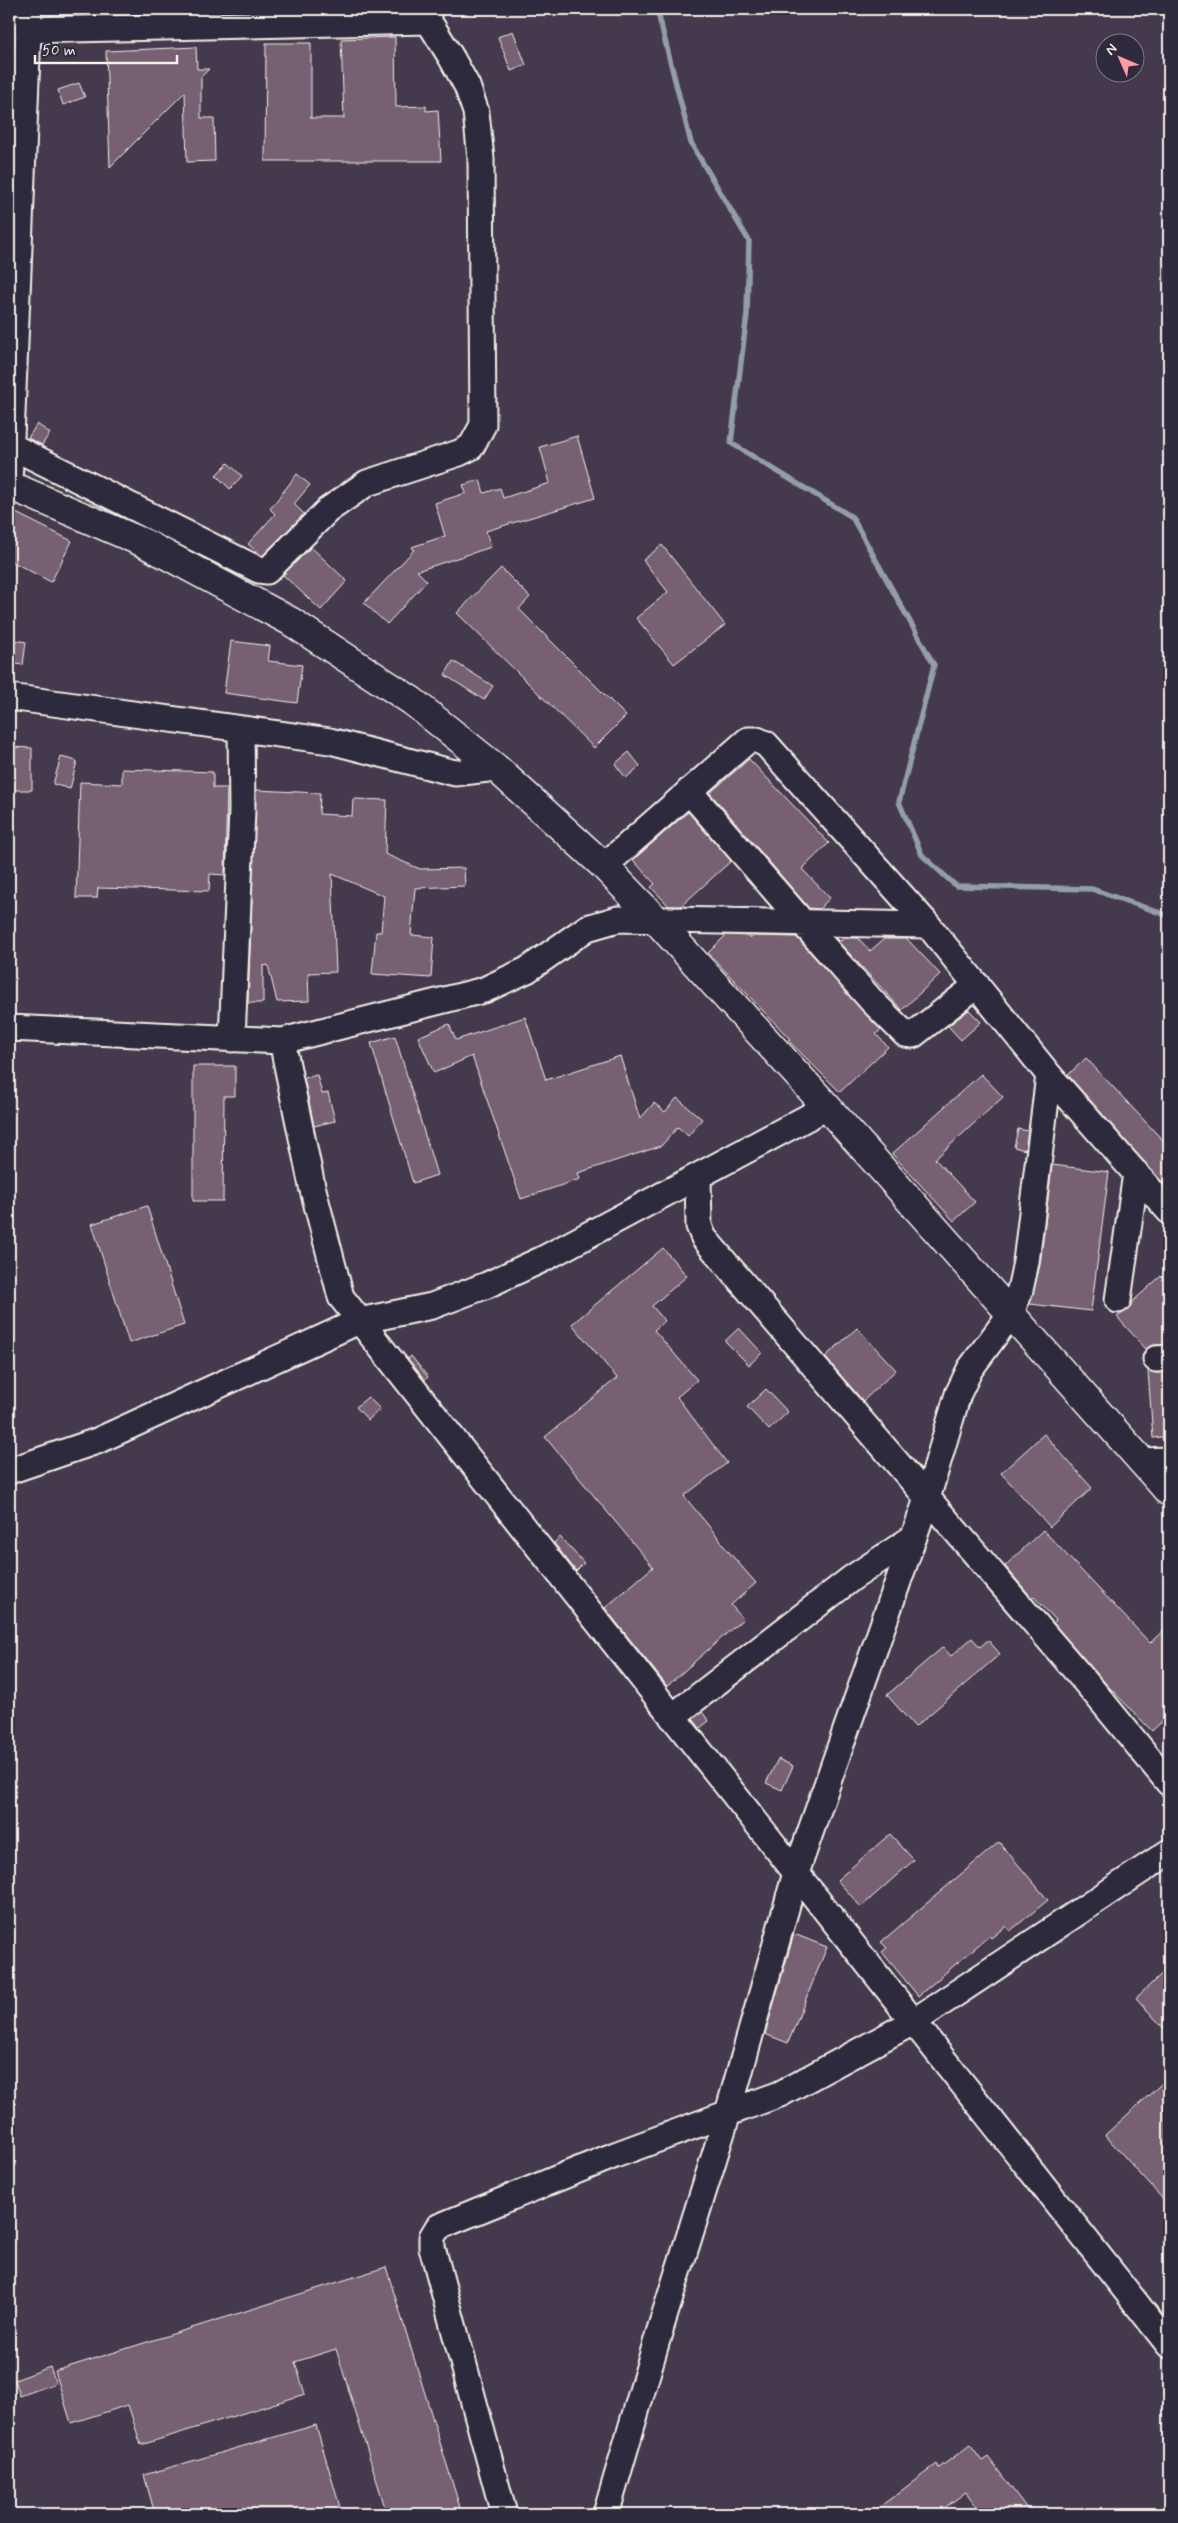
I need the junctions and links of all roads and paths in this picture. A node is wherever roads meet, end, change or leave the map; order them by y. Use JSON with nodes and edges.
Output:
{"nodes":[{"id":1,"x":425,"y":15,"type":"edge"},
{"id":2,"x":28,"y":19,"type":"edge"},
{"id":3,"x":10,"y":446,"type":"junction"},
{"id":4,"x":9,"y":485,"type":"edge"},
{"id":5,"x":9,"y":697,"type":"edge"},
{"id":6,"x":241,"y":730,"type":"junction"},
{"id":7,"x":496,"y":768,"type":"junction"},
{"id":8,"x":689,"y":791,"type":"junction"},
{"id":9,"x":604,"y":866,"type":"junction"},
{"id":10,"x":656,"y":920,"type":"junction"},
{"id":11,"x":804,"y":924,"type":"junction"},
{"id":12,"x":928,"y":925,"type":"junction"},
{"id":13,"x":977,"y":985,"type":"junction"},
{"id":14,"x":9,"y":1028,"type":"edge"},
{"id":15,"x":232,"y":1039,"type":"junction"},
{"id":16,"x":282,"y":1041,"type":"junction"},
{"id":17,"x":1049,"y":1075,"type":"junction"},
{"id":18,"x":827,"y":1108,"type":"junction"},
{"id":19,"x":1136,"y":1173,"type":"junction"},
{"id":20,"x":698,"y":1178,"type":"junction"},
{"id":21,"x":1169,"y":1211,"type":"edge"},
{"id":22,"x":1118,"y":1300,"type":"dead end"},
{"id":23,"x":1010,"y":1315,"type":"junction"},
{"id":24,"x":359,"y":1321,"type":"junction"},
{"id":25,"x":1169,"y":1460,"type":"edge"},
{"id":26,"x":1142,"y":1461,"type":"junction"},
{"id":27,"x":9,"y":1471,"type":"edge"},
{"id":28,"x":1169,"y":1492,"type":"edge"},
{"id":29,"x":927,"y":1499,"type":"junction"},
{"id":30,"x":914,"y":1537,"type":"junction"},
{"id":31,"x":672,"y":1717,"type":"junction"},
{"id":32,"x":1169,"y":1783,"type":"edge"},
{"id":33,"x":1169,"y":1852,"type":"edge"},
{"id":34,"x":796,"y":1873,"type":"junction"},
{"id":35,"x":913,"y":2022,"type":"junction"},
{"id":36,"x":728,"y":2113,"type":"junction"},
{"id":37,"x":1169,"y":2346,"type":"edge"},
{"id":38,"x":504,"y":2514,"type":"edge"},
{"id":39,"x":606,"y":2514,"type":"edge"}],
"edges":[{"from":1,"to":2,"type":"street"},
{"from":1,"to":3,"type":"street"},
{"from":2,"to":3,"type":"street"},
{"from":3,"to":4,"type":"street"},
{"from":4,"to":7,"type":"main road"},
{"from":5,"to":6,"type":"street"},
{"from":6,"to":7,"type":"street"},
{"from":6,"to":15,"type":"street"},
{"from":7,"to":9,"type":"main road"},
{"from":8,"to":9,"type":"street"},
{"from":8,"to":11,"type":"street"},
{"from":8,"to":12,"type":"street"},
{"from":9,"to":10,"type":"main road"},
{"from":10,"to":11,"type":"street"},
{"from":10,"to":16,"type":"street"},
{"from":10,"to":18,"type":"main road"},
{"from":11,"to":12,"type":"street"},
{"from":11,"to":13,"type":"street"},
{"from":12,"to":13,"type":"street"},
{"from":13,"to":17,"type":"street"},
{"from":14,"to":15,"type":"street"},
{"from":15,"to":16,"type":"street"},
{"from":16,"to":24,"type":"street"},
{"from":17,"to":19,"type":"street"},
{"from":17,"to":23,"type":"street"},
{"from":18,"to":20,"type":"street"},
{"from":18,"to":23,"type":"main road"},
{"from":19,"to":21,"type":"street"},
{"from":19,"to":22,"type":"street"},
{"from":20,"to":24,"type":"street"},
{"from":20,"to":29,"type":"street"},
{"from":23,"to":26,"type":"main road"},
{"from":23,"to":29,"type":"street"},
{"from":24,"to":27,"type":"street"},
{"from":24,"to":31,"type":"street"},
{"from":25,"to":26,"type":"street"},
{"from":26,"to":28,"type":"main road"},
{"from":29,"to":30,"type":"street"},
{"from":29,"to":32,"type":"street"},
{"from":30,"to":31,"type":"street"},
{"from":30,"to":34,"type":"street"},
{"from":31,"to":34,"type":"street"},
{"from":33,"to":35,"type":"street"},
{"from":34,"to":35,"type":"street"},
{"from":34,"to":36,"type":"street"},
{"from":35,"to":36,"type":"street"},
{"from":35,"to":37,"type":"street"},
{"from":36,"to":38,"type":"street"},
{"from":36,"to":39,"type":"street"}]}
